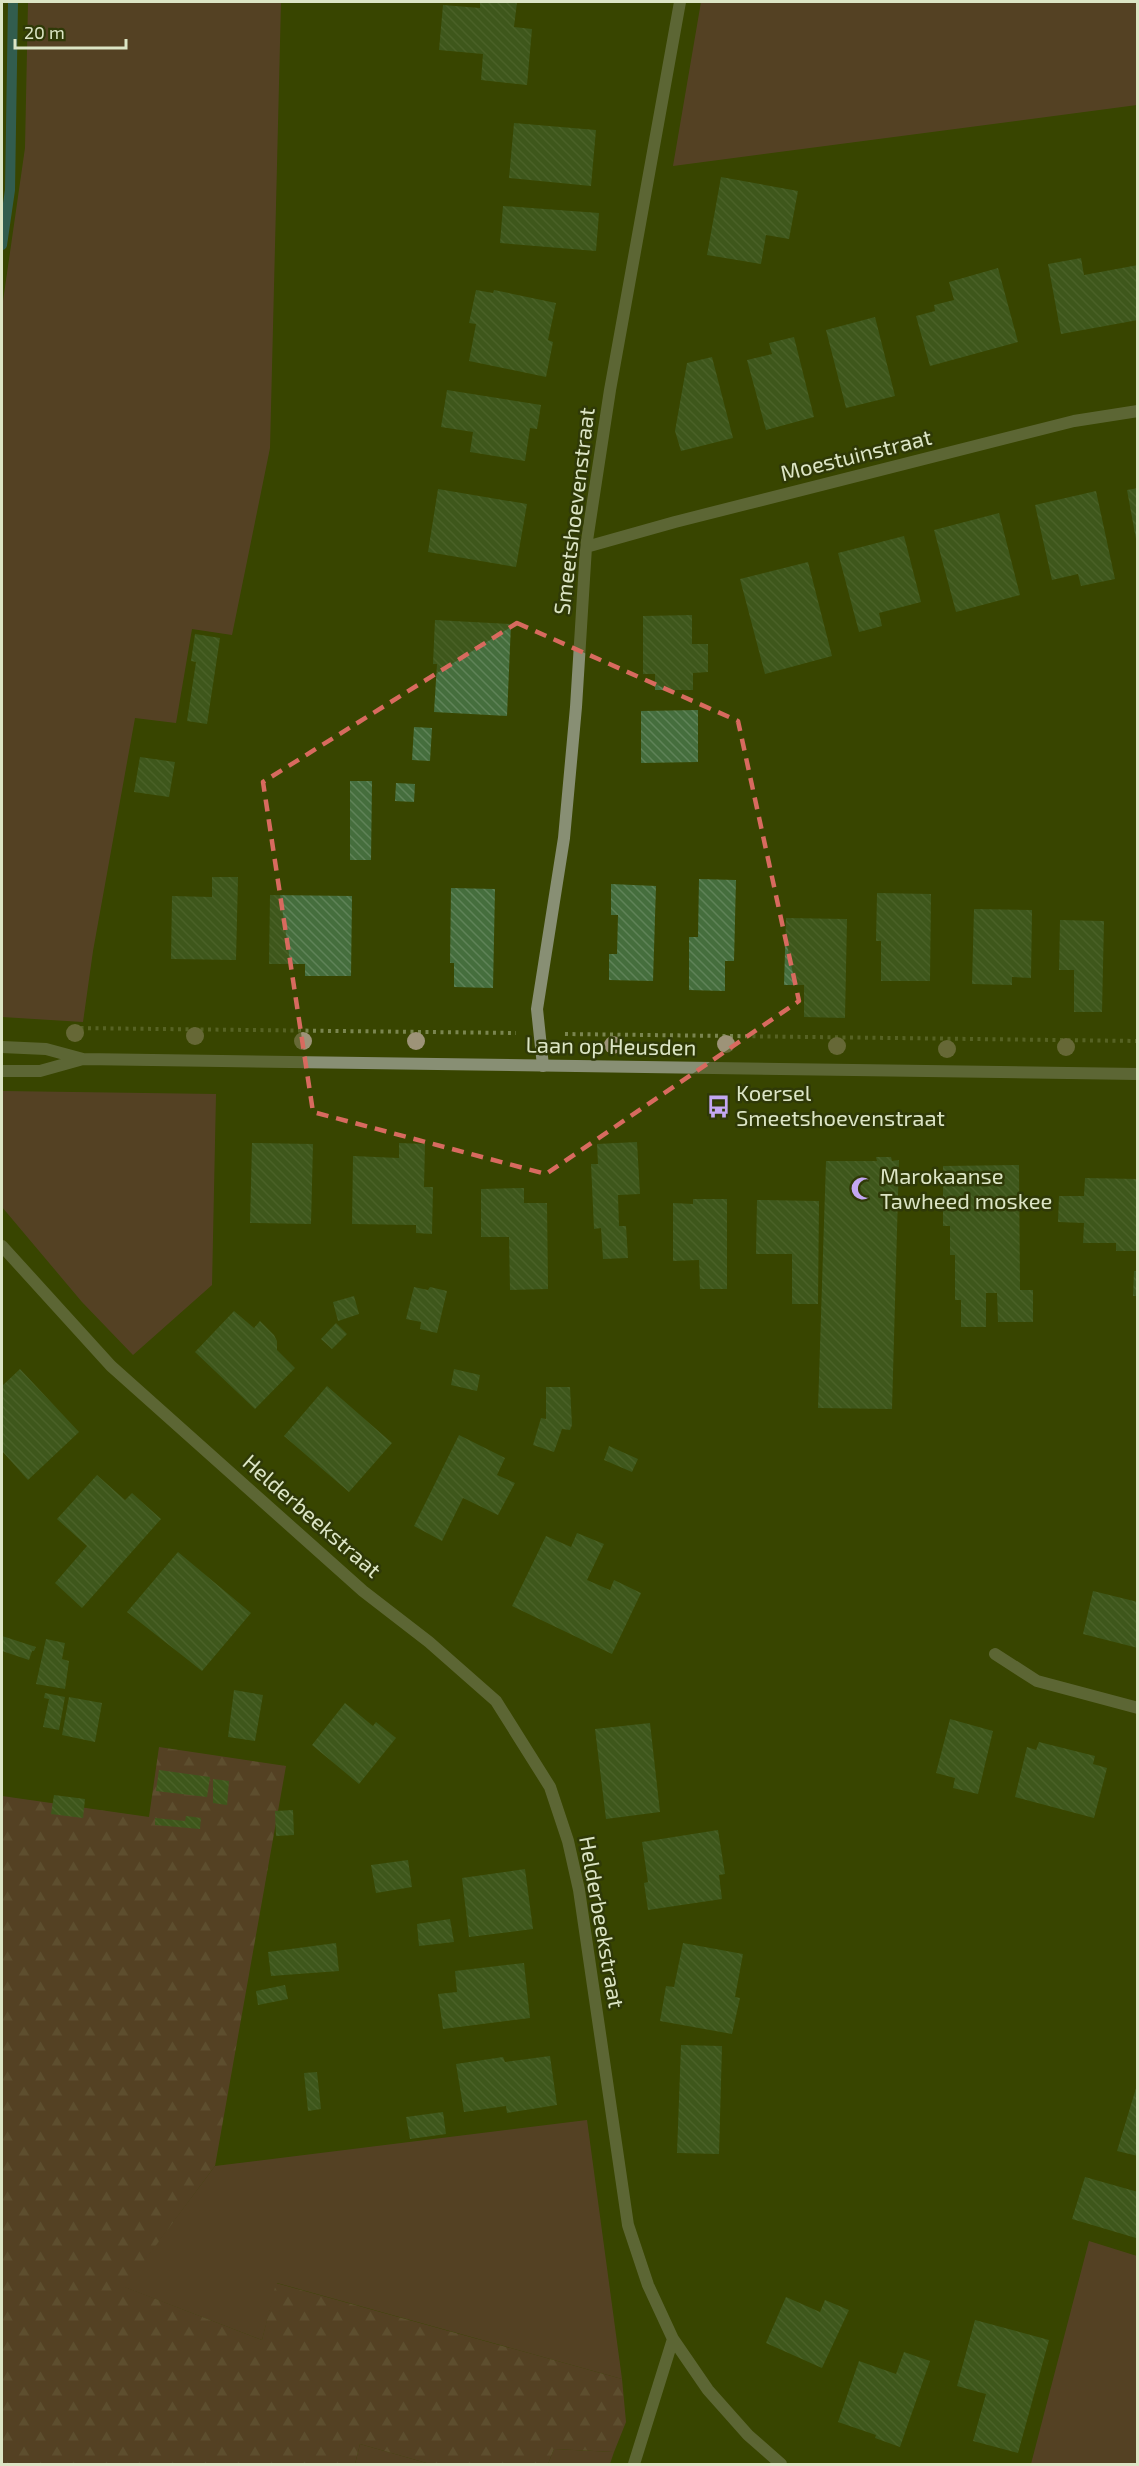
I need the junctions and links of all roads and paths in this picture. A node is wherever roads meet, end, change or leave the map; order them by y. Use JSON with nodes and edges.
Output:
{"nodes":[{"id":1,"x":680,"y":2,"type":"edge"},
{"id":2,"x":1137,"y":411,"type":"edge"},
{"id":3,"x":586,"y":547,"type":"junction"},
{"id":4,"x":68,"y":1028,"type":"dead end"},
{"id":5,"x":540,"y":1034,"type":"junction"},
{"id":6,"x":1137,"y":1041,"type":"edge"},
{"id":7,"x":2,"y":1047,"type":"edge"},
{"id":8,"x":83,"y":1059,"type":"junction"},
{"id":9,"x":543,"y":1066,"type":"junction"},
{"id":10,"x":2,"y":1071,"type":"edge"},
{"id":11,"x":1137,"y":1074,"type":"edge"},
{"id":12,"x":2,"y":1246,"type":"edge"},
{"id":13,"x":995,"y":1654,"type":"dead end"},
{"id":14,"x":1137,"y":1708,"type":"edge"},
{"id":15,"x":673,"y":2339,"type":"junction"},
{"id":16,"x":634,"y":2464,"type":"edge"},
{"id":17,"x":781,"y":2464,"type":"edge"}],
"edges":[{"from":1,"to":3,"type":"street","name":"Smeetshoevenstraat"},
{"from":2,"to":3,"type":"street","name":"Moestuinstraat"},
{"from":3,"to":5,"type":"street","name":"Smeetshoevenstraat"},
{"from":4,"to":5,"type":"path"},
{"from":5,"to":6,"type":"path"},
{"from":5,"to":9,"type":"street","name":"Smeetshoevenstraat"},
{"from":7,"to":8,"type":"street","name":"Laan op Heusden"},
{"from":8,"to":9,"type":"street","name":"Laan op Heusden"},
{"from":8,"to":10,"type":"street","name":"Laan op Heusden"},
{"from":9,"to":11,"type":"street","name":"Laan op Heusden"},
{"from":12,"to":15,"type":"street","name":"Helderbeekstraat"},
{"from":13,"to":14,"type":"street"},
{"from":15,"to":16,"type":"street"},
{"from":15,"to":17,"type":"street","name":"Helderbeekstraat"}]}
